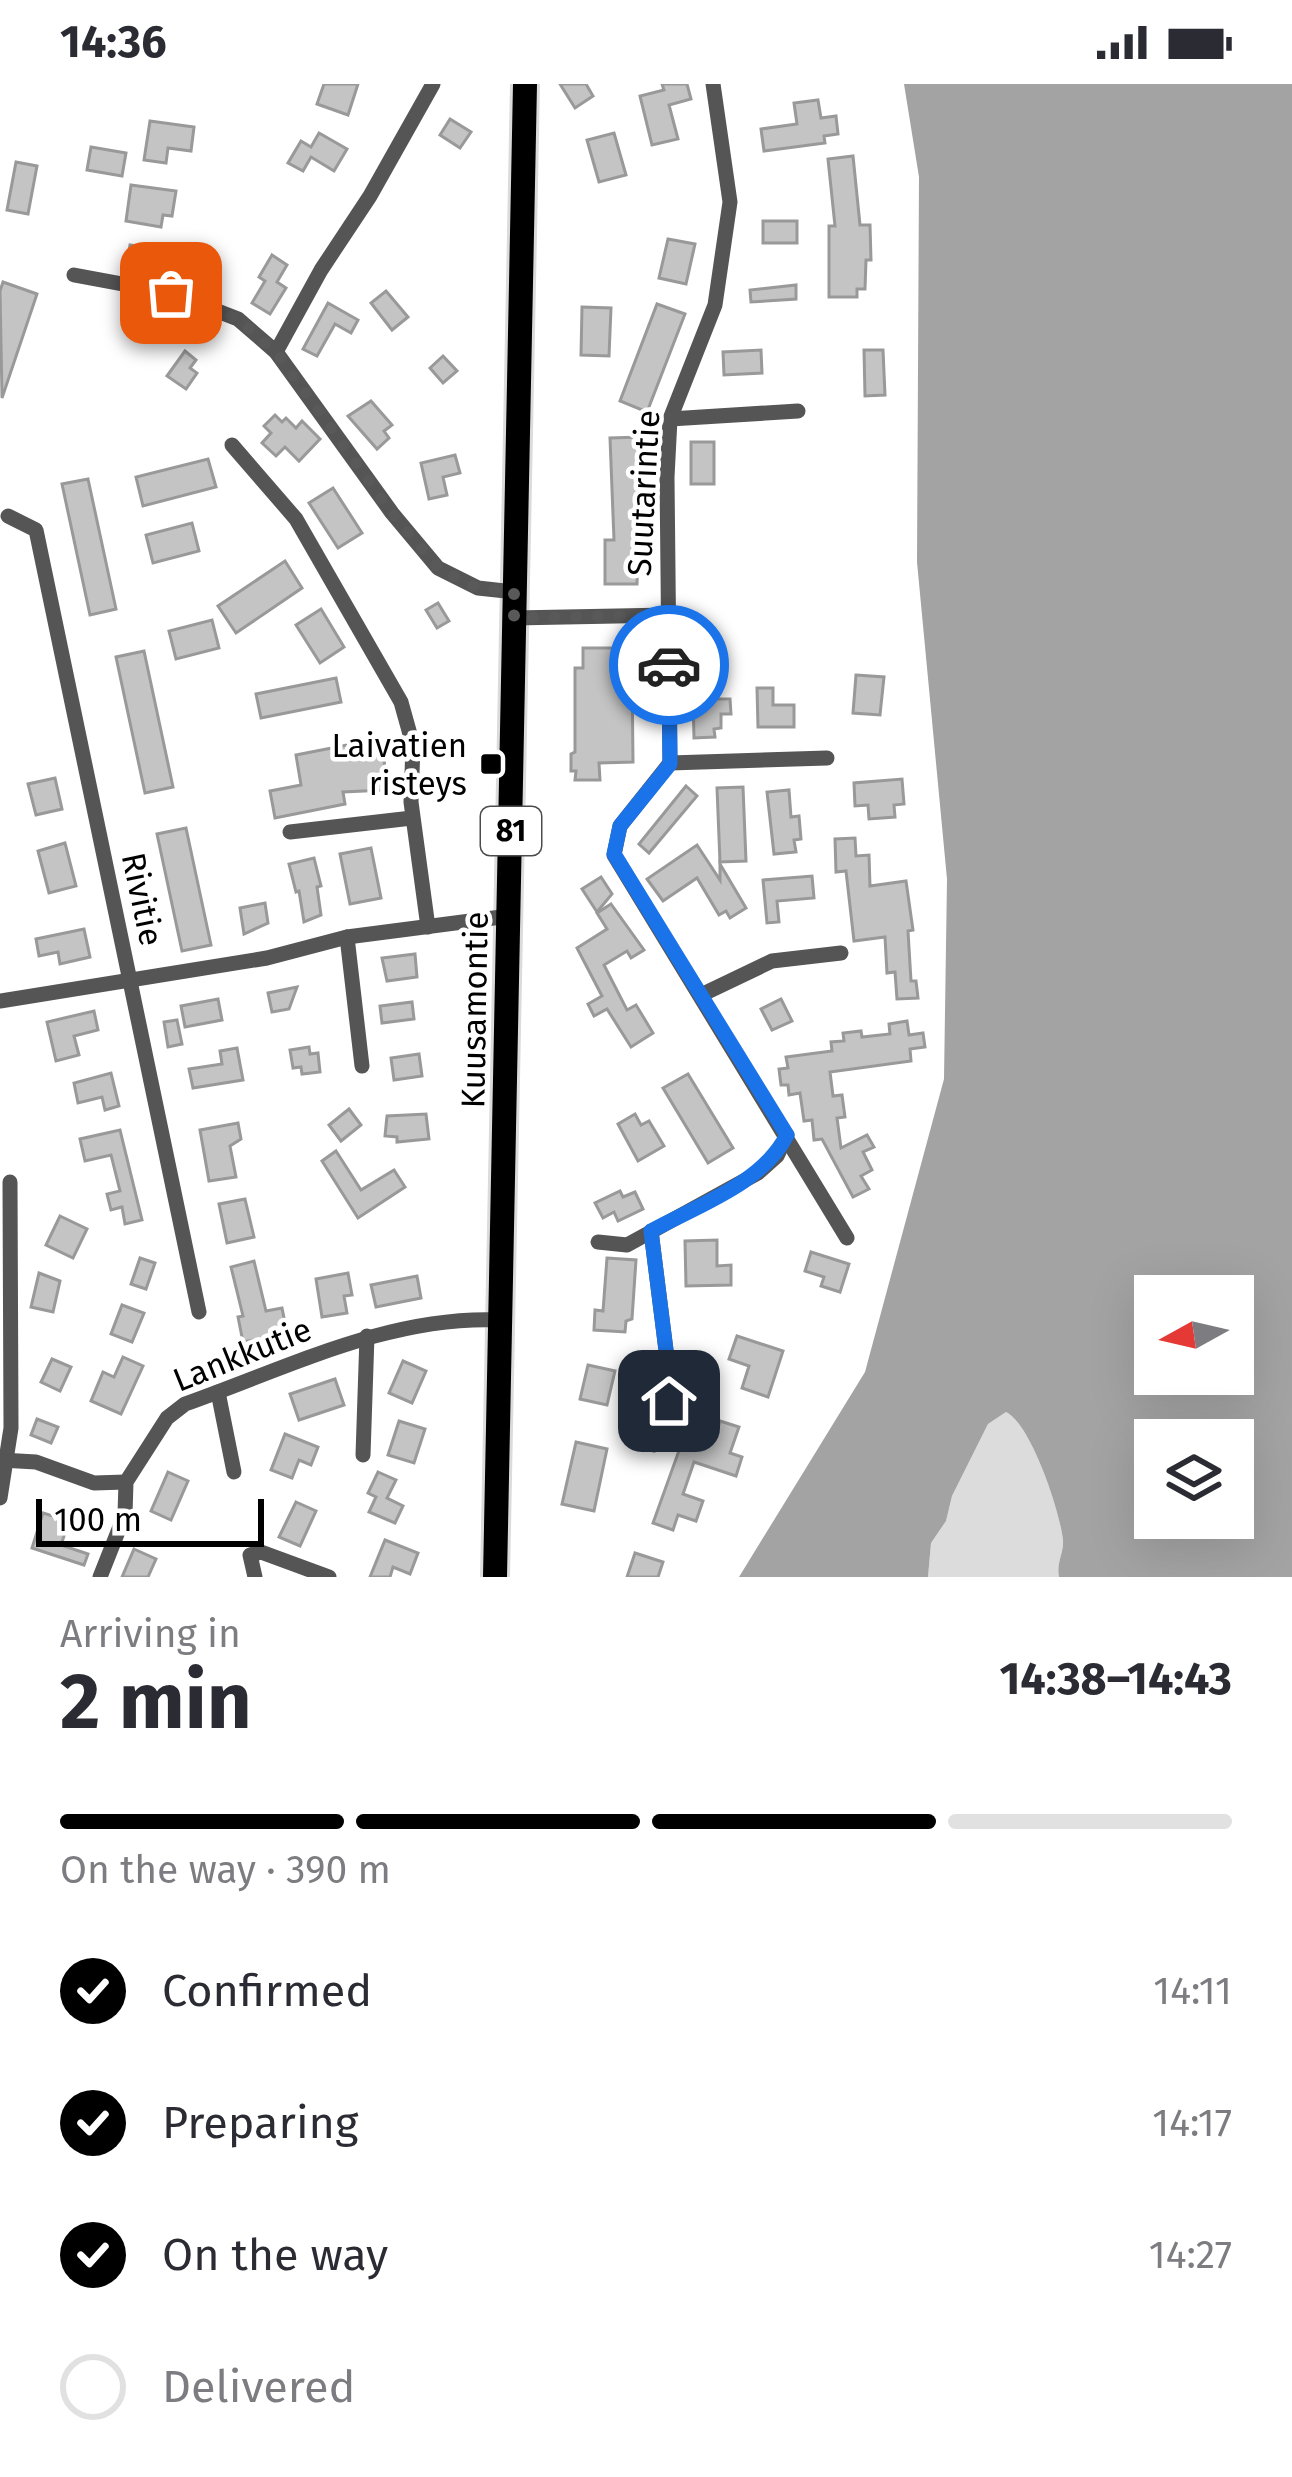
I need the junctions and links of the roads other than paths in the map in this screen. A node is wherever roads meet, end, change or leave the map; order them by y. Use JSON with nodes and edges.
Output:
{"nodes":[{"id":1,"x":433,"y":84,"type":"edge"},
{"id":2,"x":525,"y":84,"type":"edge"},
{"id":3,"x":713,"y":84,"type":"edge"},
{"id":4,"x":74,"y":274,"type":"dead end"},
{"id":5,"x":276,"y":352,"type":"junction"},
{"id":6,"x":798,"y":411,"type":"dead end"},
{"id":7,"x":670,"y":419,"type":"junction"},
{"id":8,"x":232,"y":445,"type":"dead end"},
{"id":9,"x":8,"y":516,"type":"dead end"},
{"id":10,"x":514,"y":592,"type":"junction"},
{"id":11,"x":668,"y":615,"type":"junction"},
{"id":12,"x":514,"y":618,"type":"junction"},
{"id":13,"x":826,"y":758,"type":"dead end"},
{"id":14,"x":670,"y":764,"type":"junction"},
{"id":15,"x":412,"y":818,"type":"junction"},
{"id":16,"x":290,"y":832,"type":"dead end"},
{"id":17,"x":509,"y":916,"type":"junction"},
{"id":18,"x":428,"y":927,"type":"junction"},
{"id":19,"x":347,"y":937,"type":"junction"},
{"id":20,"x":841,"y":953,"type":"dead end"},
{"id":21,"x":130,"y":982,"type":"junction"},
{"id":22,"x":701,"y":995,"type":"junction"},
{"id":23,"x":0,"y":1001,"type":"edge"},
{"id":24,"x":362,"y":1066,"type":"dead end"},
{"id":25,"x":787,"y":1135,"type":"junction"},
{"id":26,"x":10,"y":1182,"type":"dead end"},
{"id":27,"x":651,"y":1231,"type":"junction"},
{"id":28,"x":847,"y":1238,"type":"dead end"},
{"id":29,"x":598,"y":1242,"type":"dead end"},
{"id":30,"x":5,"y":1290,"type":"edge"},
{"id":31,"x":199,"y":1312,"type":"dead end"},
{"id":32,"x":500,"y":1320,"type":"junction"},
{"id":33,"x":367,"y":1336,"type":"junction"},
{"id":34,"x":218,"y":1393,"type":"junction"},
{"id":35,"x":654,"y":1444,"type":"dead end"},
{"id":36,"x":363,"y":1455,"type":"dead end"},
{"id":37,"x":4,"y":1461,"type":"edge"},
{"id":38,"x":234,"y":1472,"type":"dead end"},
{"id":39,"x":126,"y":1482,"type":"junction"},
{"id":40,"x":0,"y":1498,"type":"edge"},
{"id":41,"x":100,"y":1577,"type":"edge"},
{"id":42,"x":255,"y":1577,"type":"edge"},
{"id":43,"x":329,"y":1577,"type":"edge"},
{"id":44,"x":495,"y":1577,"type":"edge"}],
"edges":[{"from":1,"to":5,"type":"street"},
{"from":2,"to":10,"type":"main road","name":"Kuusamontie","number":"81"},
{"from":3,"to":7,"type":"street","name":"Suutarintie"},
{"from":4,"to":5,"type":"street"},
{"from":5,"to":10,"type":"street"},
{"from":6,"to":7,"type":"street"},
{"from":7,"to":11,"type":"street","name":"Suutarintie"},
{"from":8,"to":15,"type":"street"},
{"from":9,"to":21,"type":"street","name":"Rivitie"},
{"from":10,"to":12,"type":"main road","name":"Kuusamontie","number":"81"},
{"from":11,"to":12,"type":"street","name":"Suutarintie"},
{"from":11,"to":14,"type":"street"},
{"from":12,"to":17,"type":"main road","name":"Kuusamontie","number":"81"},
{"from":13,"to":14,"type":"street"},
{"from":14,"to":22,"type":"street"},
{"from":15,"to":16,"type":"street"},
{"from":15,"to":18,"type":"street"},
{"from":17,"to":18,"type":"street"},
{"from":17,"to":32,"type":"main road","name":"Kuusamontie","number":"81"},
{"from":18,"to":19,"type":"street"},
{"from":19,"to":21,"type":"street"},
{"from":19,"to":24,"type":"street"},
{"from":20,"to":22,"type":"street"},
{"from":21,"to":23,"type":"street"},
{"from":21,"to":31,"type":"street","name":"Rivitie"},
{"from":22,"to":25,"type":"street"},
{"from":25,"to":27,"type":"street"},
{"from":25,"to":28,"type":"street"},
{"from":26,"to":30,"type":"street"},
{"from":27,"to":29,"type":"street"},
{"from":27,"to":35,"type":"street"},
{"from":30,"to":37,"type":"street"},
{"from":32,"to":33,"type":"street","name":"Lankkutie"},
{"from":32,"to":44,"type":"main road","name":"Kuusamontie","number":"81"},
{"from":33,"to":34,"type":"street","name":"Lankkutie"},
{"from":33,"to":36,"type":"street"},
{"from":34,"to":38,"type":"street"},
{"from":34,"to":39,"type":"street","name":"Lankkutie"},
{"from":37,"to":39,"type":"street"},
{"from":37,"to":40,"type":"street"},
{"from":39,"to":41,"type":"street"},
{"from":42,"to":43,"type":"street"}]}
